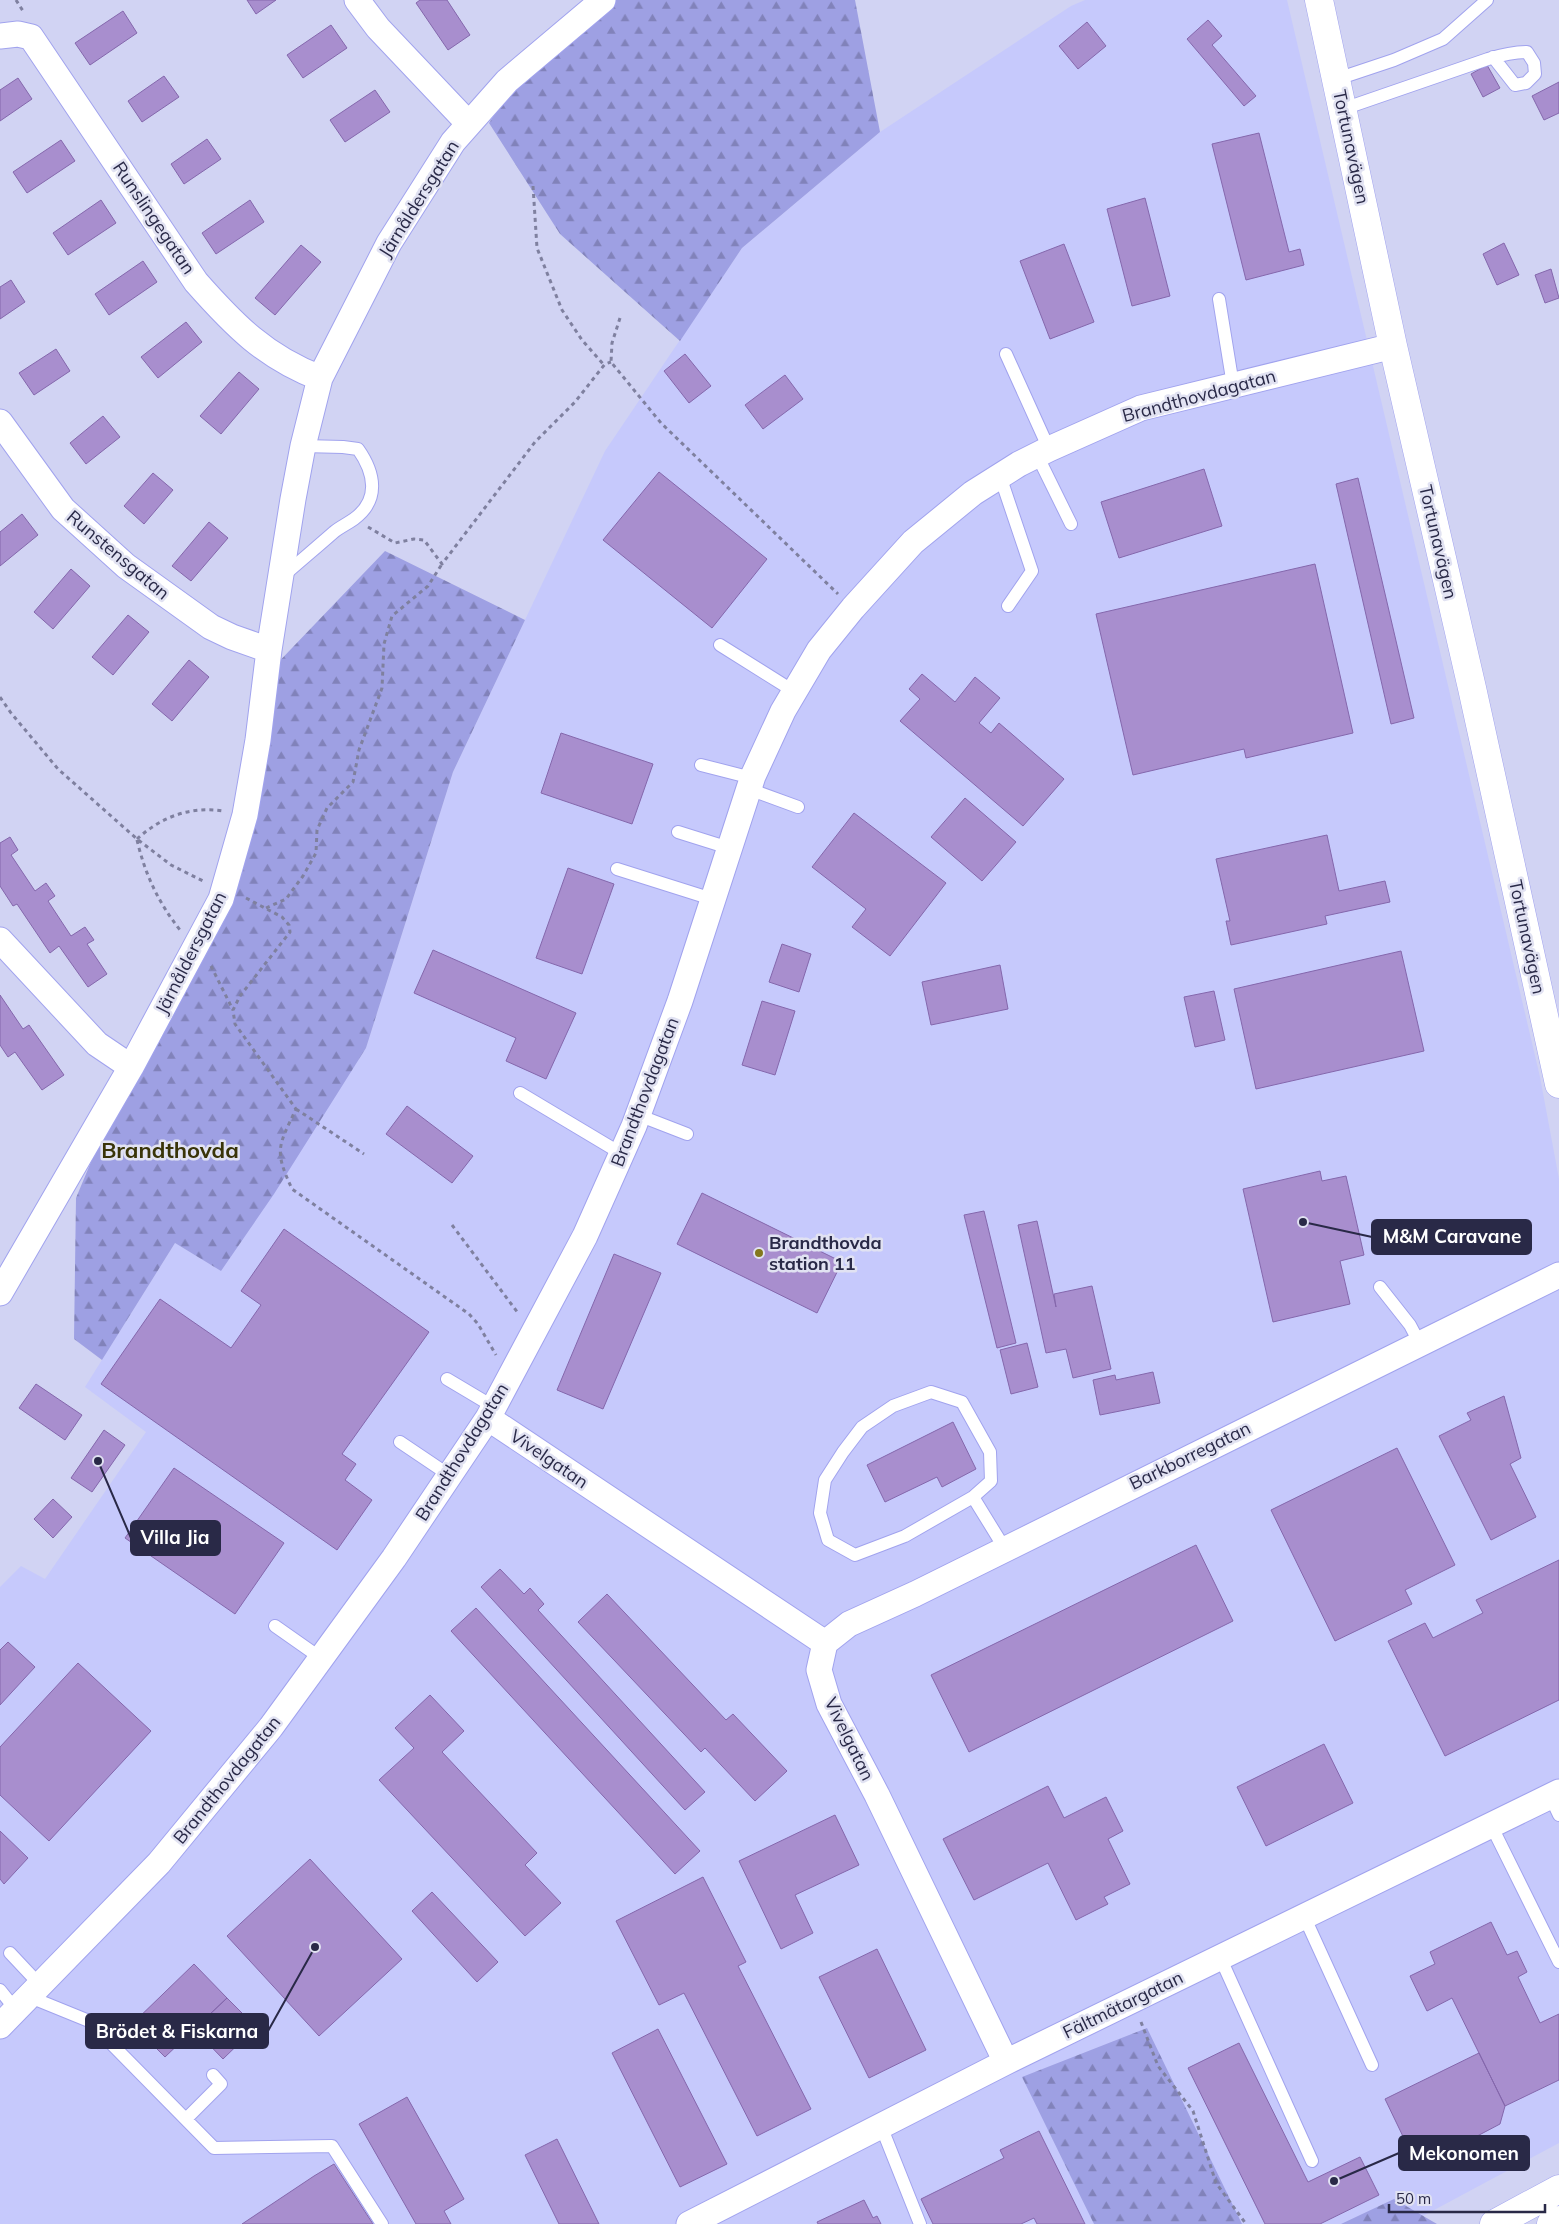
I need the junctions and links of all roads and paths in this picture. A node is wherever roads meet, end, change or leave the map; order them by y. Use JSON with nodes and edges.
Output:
{"nodes":[{"id":1,"x":603,"y":0,"type":"edge"},
{"id":2,"x":1319,"y":0,"type":"edge"},
{"id":3,"x":1487,"y":0,"type":"edge"},
{"id":4,"x":359,"y":1,"type":"edge"},
{"id":5,"x":7,"y":35,"type":"edge"},
{"id":6,"x":1493,"y":57,"type":"dead end"},
{"id":7,"x":1337,"y":79,"type":"junction"},
{"id":8,"x":1343,"y":109,"type":"junction"},
{"id":9,"x":468,"y":123,"type":"junction"},
{"id":10,"x":533,"y":186,"type":"dead end"},
{"id":11,"x":1219,"y":299,"type":"dead end"},
{"id":12,"x":620,"y":318,"type":"dead end"},
{"id":13,"x":1393,"y":346,"type":"junction"},
{"id":14,"x":1006,"y":354,"type":"dead end"},
{"id":15,"x":611,"y":362,"type":"junction"},
{"id":16,"x":604,"y":365,"type":"junction"},
{"id":17,"x":320,"y":378,"type":"junction"},
{"id":18,"x":1233,"y":385,"type":"junction"},
{"id":19,"x":0,"y":422,"type":"edge"},
{"id":20,"x":303,"y":446,"type":"junction"},
{"id":21,"x":1043,"y":452,"type":"junction"},
{"id":22,"x":1000,"y":476,"type":"junction"},
{"id":23,"x":355,"y":518,"type":"junction"},
{"id":24,"x":1071,"y":524,"type":"dead end"},
{"id":25,"x":442,"y":564,"type":"junction"},
{"id":26,"x":282,"y":577,"type":"junction"},
{"id":27,"x":1008,"y":606,"type":"dead end"},
{"id":28,"x":853,"y":608,"type":"junction"},
{"id":29,"x":720,"y":645,"type":"dead end"},
{"id":30,"x":268,"y":650,"type":"junction"},
{"id":31,"x":795,"y":692,"type":"junction"},
{"id":32,"x":0,"y":696,"type":"edge"},
{"id":33,"x":701,"y":765,"type":"dead end"},
{"id":34,"x":751,"y":783,"type":"junction"},
{"id":35,"x":798,"y":807,"type":"dead end"},
{"id":36,"x":245,"y":815,"type":"junction"},
{"id":37,"x":678,"y":832,"type":"dead end"},
{"id":38,"x":137,"y":839,"type":"junction"},
{"id":39,"x":729,"y":848,"type":"junction"},
{"id":40,"x":617,"y":869,"type":"dead end"},
{"id":41,"x":204,"y":882,"type":"dead end"},
{"id":42,"x":246,"y":898,"type":"dead end"},
{"id":43,"x":712,"y":899,"type":"junction"},
{"id":44,"x":266,"y":908,"type":"junction"},
{"id":45,"x":0,"y":940,"type":"edge"},
{"id":46,"x":198,"y":946,"type":"junction"},
{"id":47,"x":233,"y":1010,"type":"junction"},
{"id":48,"x":131,"y":1067,"type":"junction"},
{"id":49,"x":1559,"y":1084,"type":"edge"},
{"id":50,"x":520,"y":1093,"type":"dead end"},
{"id":51,"x":296,"y":1109,"type":"junction"},
{"id":52,"x":638,"y":1115,"type":"junction"},
{"id":53,"x":687,"y":1134,"type":"dead end"},
{"id":54,"x":364,"y":1154,"type":"dead end"},
{"id":55,"x":622,"y":1154,"type":"junction"},
{"id":56,"x":452,"y":1225,"type":"dead end"},
{"id":57,"x":1559,"y":1275,"type":"edge"},
{"id":58,"x":1380,"y":1287,"type":"dead end"},
{"id":59,"x":1,"y":1288,"type":"edge"},
{"id":60,"x":533,"y":1334,"type":"junction"},
{"id":61,"x":1420,"y":1344,"type":"junction"},
{"id":62,"x":514,"y":1369,"type":"junction"},
{"id":63,"x":447,"y":1379,"type":"dead end"},
{"id":64,"x":491,"y":1412,"type":"junction"},
{"id":65,"x":400,"y":1442,"type":"dead end"},
{"id":66,"x":449,"y":1476,"type":"junction"},
{"id":67,"x":973,"y":1497,"type":"junction"},
{"id":68,"x":1006,"y":1549,"type":"junction"},
{"id":69,"x":275,"y":1626,"type":"dead end"},
{"id":70,"x":825,"y":1643,"type":"junction"},
{"id":71,"x":322,"y":1660,"type":"junction"},
{"id":72,"x":1556,"y":1801,"type":"edge"},
{"id":73,"x":1491,"y":1825,"type":"junction"},
{"id":74,"x":1304,"y":1916,"type":"junction"},
{"id":75,"x":10,"y":1953,"type":"dead end"},
{"id":76,"x":1220,"y":1957,"type":"junction"},
{"id":77,"x":1559,"y":1962,"type":"edge"},
{"id":78,"x":0,"y":1990,"type":"edge"},
{"id":79,"x":1134,"y":2000,"type":"junction"},
{"id":80,"x":22,"y":2005,"type":"edge"},
{"id":81,"x":1006,"y":2062,"type":"junction"},
{"id":82,"x":1372,"y":2065,"type":"dead end"},
{"id":83,"x":213,"y":2075,"type":"dead end"},
{"id":84,"x":186,"y":2119,"type":"junction"},
{"id":85,"x":881,"y":2126,"type":"junction"},
{"id":86,"x":1312,"y":2162,"type":"dead end"},
{"id":87,"x":1559,"y":2189,"type":"edge"},
{"id":88,"x":1559,"y":2220,"type":"edge"},
{"id":89,"x":382,"y":2224,"type":"edge"},
{"id":90,"x":689,"y":2224,"type":"edge"},
{"id":91,"x":920,"y":2224,"type":"edge"},
{"id":92,"x":1246,"y":2224,"type":"edge"},
{"id":93,"x":1494,"y":2224,"type":"edge"},
{"id":94,"x":1551,"y":2224,"type":"edge"}],
"edges":[{"from":1,"to":9,"type":"street","name":"Järnåldersgatan"},
{"from":2,"to":7,"type":"street","name":"Tortunavägen"},
{"from":3,"to":7,"type":"lane"},
{"from":4,"to":9,"type":"street"},
{"from":5,"to":17,"type":"street","name":"Runslingegatan"},
{"from":6,"to":8,"type":"lane"},
{"from":7,"to":8,"type":"street","name":"Tortunavägen"},
{"from":8,"to":13,"type":"street","name":"Tortunavägen"},
{"from":9,"to":17,"type":"street","name":"Järnåldersgatan"},
{"from":10,"to":16,"type":"path"},
{"from":11,"to":18,"type":"lane"},
{"from":12,"to":15,"type":"path"},
{"from":13,"to":18,"type":"street","name":"Brandthovdagatan"},
{"from":13,"to":49,"type":"street","name":"Tortunavägen"},
{"from":14,"to":21,"type":"lane"},
{"from":15,"to":16,"type":"path"},
{"from":15,"to":28,"type":"path"},
{"from":16,"to":25,"type":"path"},
{"from":17,"to":20,"type":"street","name":"Järnåldersgatan"},
{"from":18,"to":21,"type":"street","name":"Brandthovdagatan"},
{"from":19,"to":30,"type":"street","name":"Runstensgatan"},
{"from":20,"to":23,"type":"lane"},
{"from":20,"to":26,"type":"street","name":"Järnåldersgatan"},
{"from":21,"to":22,"type":"street","name":"Brandthovdagatan"},
{"from":21,"to":24,"type":"lane"},
{"from":22,"to":27,"type":"lane"},
{"from":22,"to":28,"type":"street","name":"Brandthovdagatan"},
{"from":23,"to":25,"type":"path"},
{"from":23,"to":26,"type":"lane"},
{"from":25,"to":44,"type":"path"},
{"from":26,"to":30,"type":"street","name":"Järnåldersgatan"},
{"from":28,"to":31,"type":"street","name":"Brandthovdagatan"},
{"from":29,"to":31,"type":"lane"},
{"from":30,"to":36,"type":"street","name":"Järnåldersgatan"},
{"from":31,"to":34,"type":"street","name":"Brandthovdagatan"},
{"from":32,"to":38,"type":"path"},
{"from":33,"to":34,"type":"lane"},
{"from":34,"to":35,"type":"lane"},
{"from":34,"to":39,"type":"street","name":"Brandthovdagatan"},
{"from":36,"to":38,"type":"path"},
{"from":36,"to":46,"type":"street","name":"Järnåldersgatan"},
{"from":37,"to":39,"type":"lane"},
{"from":38,"to":41,"type":"path"},
{"from":38,"to":46,"type":"path"},
{"from":39,"to":43,"type":"street","name":"Brandthovdagatan"},
{"from":40,"to":43,"type":"lane"},
{"from":42,"to":44,"type":"path"},
{"from":43,"to":52,"type":"street","name":"Brandthovdagatan"},
{"from":44,"to":47,"type":"path"},
{"from":45,"to":48,"type":"street"},
{"from":46,"to":47,"type":"path"},
{"from":46,"to":48,"type":"street","name":"Järnåldersgatan"},
{"from":47,"to":51,"type":"path"},
{"from":48,"to":59,"type":"street","name":"Järnåldersgatan"},
{"from":50,"to":55,"type":"lane"},
{"from":51,"to":54,"type":"path"},
{"from":51,"to":62,"type":"path"},
{"from":52,"to":53,"type":"lane"},
{"from":52,"to":55,"type":"street","name":"Brandthovdagatan"},
{"from":55,"to":60,"type":"street","name":"Brandthovdagatan"},
{"from":56,"to":60,"type":"path"},
{"from":57,"to":61,"type":"street","name":"Barkborregatan"},
{"from":58,"to":61,"type":"lane"},
{"from":60,"to":62,"type":"street","name":"Brandthovdagatan"},
{"from":61,"to":68,"type":"street","name":"Barkborregatan"},
{"from":62,"to":64,"type":"street","name":"Brandthovdagatan"},
{"from":63,"to":64,"type":"lane"},
{"from":64,"to":66,"type":"street","name":"Brandthovdagatan"},
{"from":64,"to":70,"type":"street","name":"Vivelgatan"},
{"from":65,"to":66,"type":"lane"},
{"from":66,"to":71,"type":"street","name":"Brandthovdagatan"},
{"from":67,"to":67,"type":"lane"},
{"from":67,"to":68,"type":"lane"},
{"from":68,"to":70,"type":"street","name":"Barkborregatan"},
{"from":69,"to":71,"type":"lane"},
{"from":70,"to":81,"type":"street","name":"Vivelgatan"},
{"from":71,"to":80,"type":"street","name":"Brandthovdagatan"},
{"from":72,"to":73,"type":"street","name":"Fältmätargatan"},
{"from":73,"to":74,"type":"street","name":"Fältmätargatan"},
{"from":73,"to":77,"type":"lane"},
{"from":74,"to":76,"type":"street","name":"Fältmätargatan"},
{"from":74,"to":82,"type":"lane"},
{"from":75,"to":80,"type":"lane"},
{"from":76,"to":79,"type":"street","name":"Fältmätargatan"},
{"from":76,"to":86,"type":"lane"},
{"from":78,"to":80,"type":"lane"},
{"from":79,"to":81,"type":"street","name":"Fältmätargatan"},
{"from":79,"to":92,"type":"path"},
{"from":80,"to":84,"type":"lane"},
{"from":81,"to":85,"type":"street","name":"Fältmätargatan"},
{"from":83,"to":84,"type":"lane"},
{"from":84,"to":89,"type":"lane"},
{"from":85,"to":90,"type":"street","name":"Fältmätargatan"},
{"from":85,"to":91,"type":"lane"},
{"from":87,"to":93,"type":"street"},
{"from":88,"to":94,"type":"street"}]}
